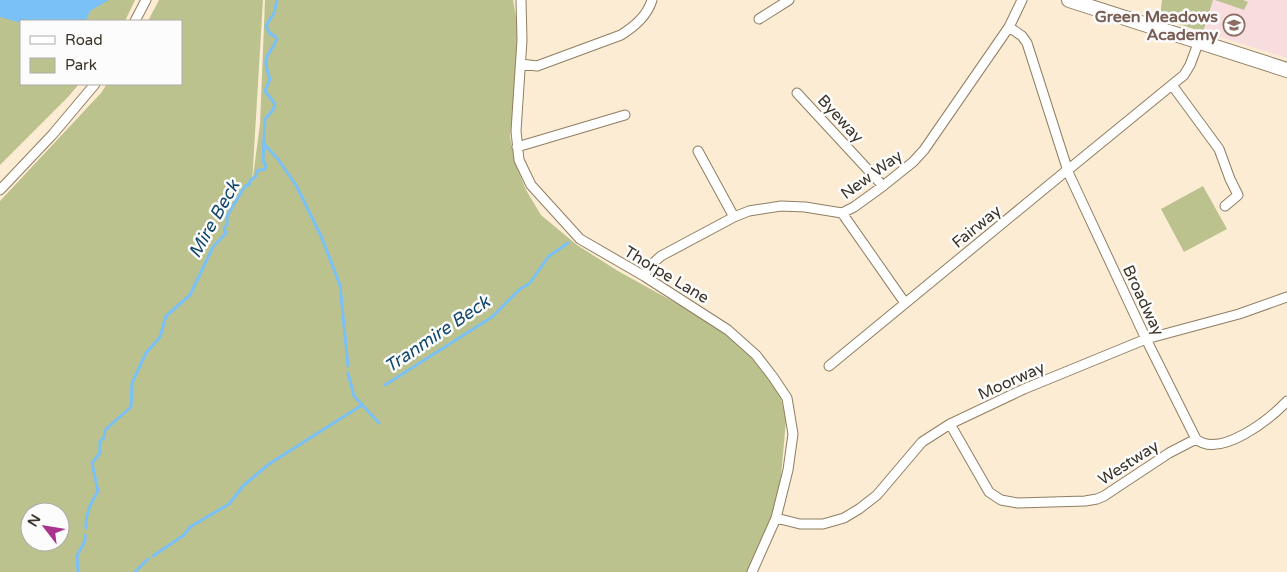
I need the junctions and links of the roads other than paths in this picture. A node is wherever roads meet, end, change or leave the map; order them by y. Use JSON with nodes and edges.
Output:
{"nodes":[{"id":1,"x":146,"y":0,"type":"edge"},
{"id":2,"x":521,"y":0,"type":"edge"},
{"id":3,"x":652,"y":0,"type":"edge"},
{"id":4,"x":789,"y":0,"type":"edge"},
{"id":5,"x":1022,"y":0,"type":"edge"},
{"id":6,"x":1069,"y":0,"type":"edge"},
{"id":7,"x":759,"y":19,"type":"dead end"},
{"id":8,"x":136,"y":20,"type":"edge"},
{"id":9,"x":1009,"y":26,"type":"junction"},
{"id":10,"x":1199,"y":41,"type":"junction"},
{"id":11,"x":521,"y":64,"type":"junction"},
{"id":12,"x":1287,"y":70,"type":"edge"},
{"id":13,"x":94,"y":85,"type":"edge"},
{"id":14,"x":1172,"y":85,"type":"junction"},
{"id":15,"x":796,"y":93,"type":"dead end"},
{"id":16,"x":625,"y":115,"type":"dead end"},
{"id":17,"x":517,"y":147,"type":"junction"},
{"id":18,"x":698,"y":151,"type":"dead end"},
{"id":19,"x":1068,"y":170,"type":"junction"},
{"id":20,"x":883,"y":186,"type":"junction"},
{"id":21,"x":0,"y":190,"type":"edge"},
{"id":22,"x":1225,"y":206,"type":"dead end"},
{"id":23,"x":842,"y":213,"type":"junction"},
{"id":24,"x":734,"y":217,"type":"junction"},
{"id":25,"x":644,"y":276,"type":"junction"},
{"id":26,"x":1287,"y":297,"type":"edge"},
{"id":27,"x":905,"y":304,"type":"junction"},
{"id":28,"x":1146,"y":339,"type":"junction"},
{"id":29,"x":829,"y":366,"type":"dead end"},
{"id":30,"x":1287,"y":401,"type":"edge"},
{"id":31,"x":950,"y":424,"type":"junction"},
{"id":32,"x":1196,"y":439,"type":"junction"},
{"id":33,"x":776,"y":518,"type":"junction"},
{"id":34,"x":752,"y":572,"type":"edge"}],
"edges":[{"from":1,"to":8,"type":"street"},
{"from":2,"to":11,"type":"street","name":"Thorpe Lane"},
{"from":3,"to":11,"type":"street"},
{"from":4,"to":7,"type":"street"},
{"from":5,"to":9,"type":"street","name":"New Way"},
{"from":6,"to":10,"type":"main road"},
{"from":9,"to":19,"type":"street","name":"Broadway"},
{"from":9,"to":20,"type":"street","name":"New Way"},
{"from":10,"to":12,"type":"main road"},
{"from":10,"to":14,"type":"street","name":"Fairway"},
{"from":11,"to":17,"type":"street","name":"Thorpe Lane"},
{"from":13,"to":21,"type":"street"},
{"from":14,"to":19,"type":"street","name":"Fairway"},
{"from":14,"to":22,"type":"street"},
{"from":15,"to":20,"type":"street","name":"Byeway"},
{"from":16,"to":17,"type":"street"},
{"from":17,"to":25,"type":"street","name":"Thorpe Lane"},
{"from":18,"to":24,"type":"street"},
{"from":19,"to":27,"type":"street","name":"Fairway"},
{"from":19,"to":28,"type":"street","name":"Broadway"},
{"from":20,"to":23,"type":"street","name":"New Way"},
{"from":23,"to":24,"type":"street","name":"New Way"},
{"from":23,"to":27,"type":"street"},
{"from":24,"to":25,"type":"street","name":"New Way"},
{"from":25,"to":33,"type":"street","name":"Thorpe Lane"},
{"from":26,"to":28,"type":"street","name":"Moorway"},
{"from":27,"to":29,"type":"street","name":"Fairway"},
{"from":28,"to":31,"type":"street","name":"Moorway"},
{"from":28,"to":32,"type":"street","name":"Broadway"},
{"from":30,"to":32,"type":"street"},
{"from":31,"to":32,"type":"street","name":"Westway"},
{"from":31,"to":33,"type":"street","name":"Moorway"},
{"from":33,"to":34,"type":"street","name":"Thorpe Lane"}]}
